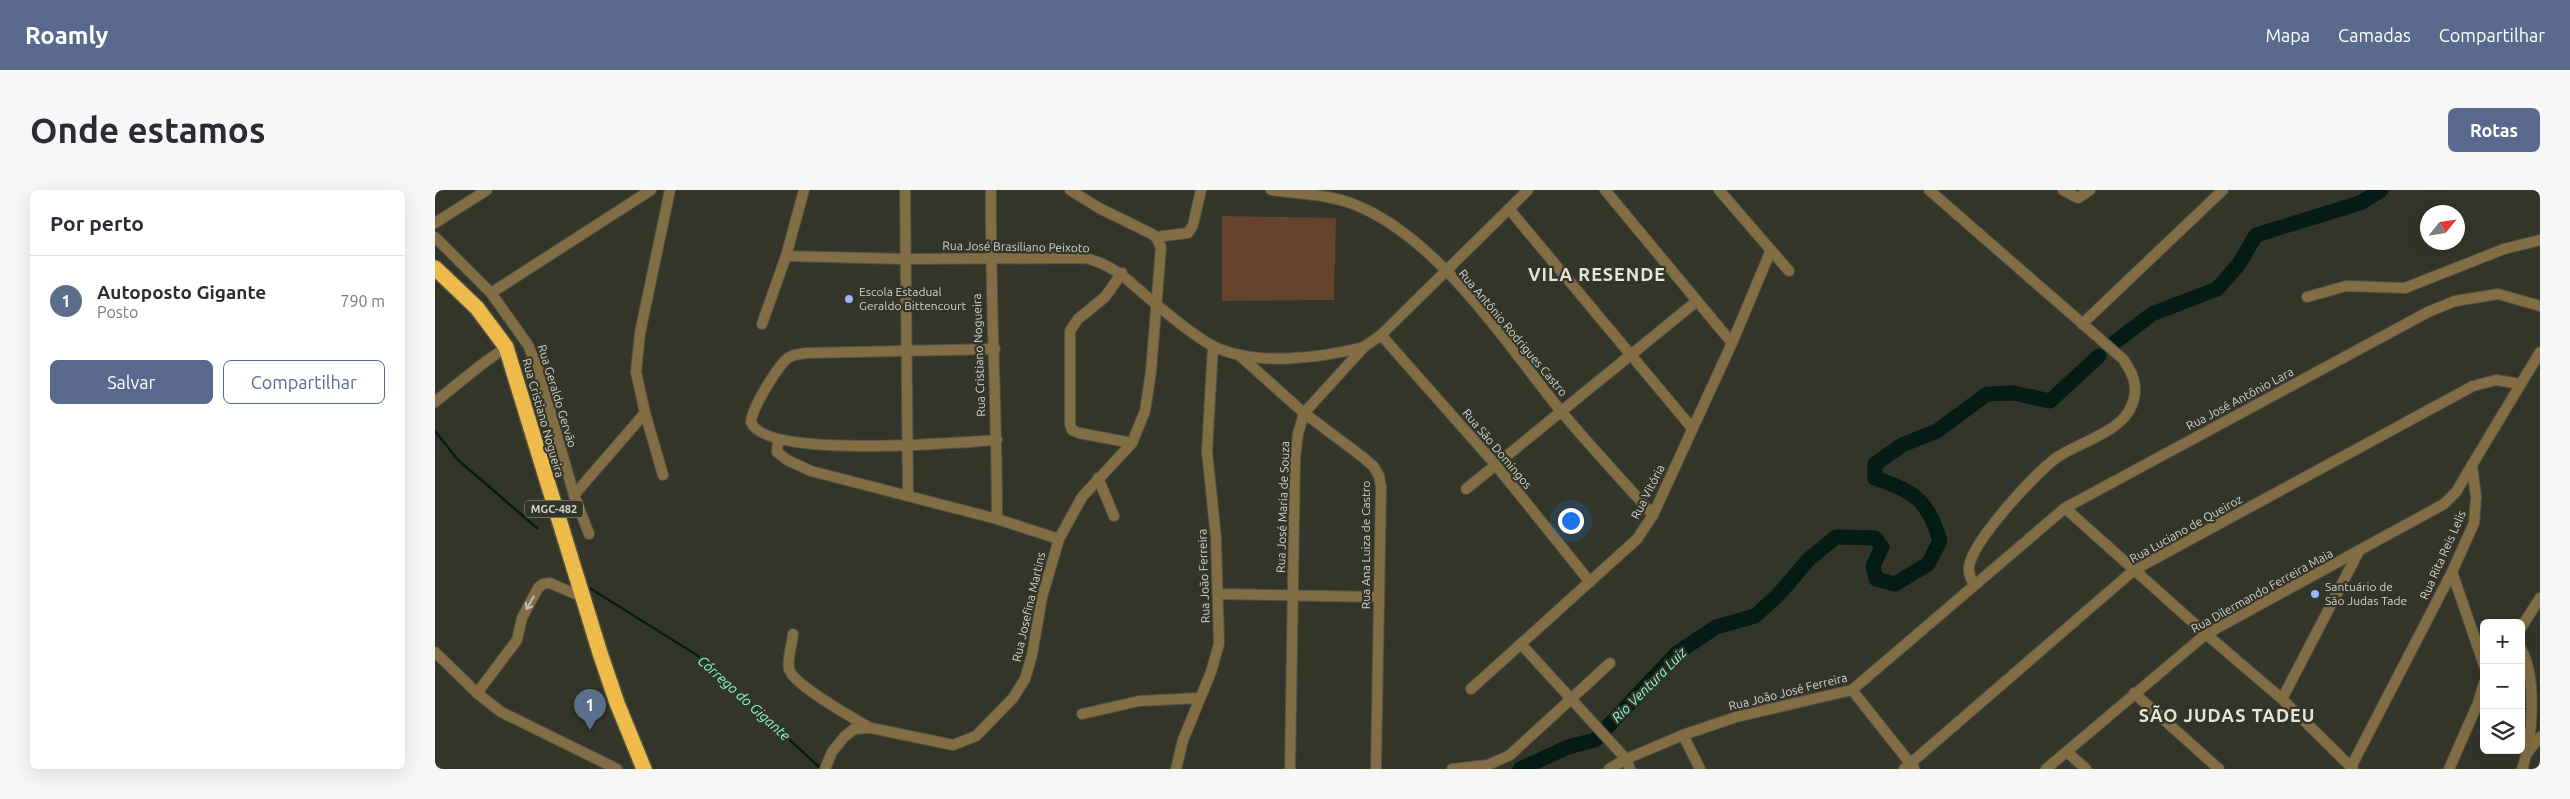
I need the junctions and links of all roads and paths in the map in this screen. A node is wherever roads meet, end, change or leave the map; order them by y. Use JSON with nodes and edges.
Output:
{"nodes":[{"id":1,"x":487,"y":190,"type":"edge"},
{"id":2,"x":651,"y":190,"type":"edge"},
{"id":3,"x":670,"y":190,"type":"edge"},
{"id":4,"x":804,"y":190,"type":"edge"},
{"id":5,"x":905,"y":190,"type":"edge"},
{"id":6,"x":991,"y":190,"type":"edge"},
{"id":7,"x":1070,"y":190,"type":"edge"},
{"id":8,"x":1201,"y":190,"type":"edge"},
{"id":9,"x":1275,"y":190,"type":"edge"},
{"id":10,"x":1528,"y":190,"type":"edge"},
{"id":11,"x":1605,"y":190,"type":"edge"},
{"id":12,"x":1719,"y":190,"type":"edge"},
{"id":13,"x":1929,"y":190,"type":"edge"},
{"id":14,"x":2090,"y":190,"type":"edge"},
{"id":15,"x":2223,"y":190,"type":"edge"},
{"id":16,"x":2066,"y":193,"type":"edge"},
{"id":17,"x":1509,"y":209,"type":"junction"},
{"id":18,"x":435,"y":223,"type":"edge"},
{"id":19,"x":435,"y":237,"type":"edge"},
{"id":20,"x":1156,"y":237,"type":"junction"},
{"id":21,"x":2540,"y":240,"type":"edge"},
{"id":22,"x":1771,"y":250,"type":"junction"},
{"id":23,"x":787,"y":256,"type":"junction"},
{"id":24,"x":991,"y":258,"type":"junction"},
{"id":25,"x":905,"y":259,"type":"junction"},
{"id":26,"x":435,"y":268,"type":"edge"},
{"id":27,"x":1445,"y":271,"type":"junction"},
{"id":28,"x":1789,"y":271,"type":"dead end"},
{"id":29,"x":1122,"y":273,"type":"junction"},
{"id":30,"x":491,"y":293,"type":"junction"},
{"id":31,"x":2307,"y":297,"type":"dead end"},
{"id":32,"x":1697,"y":301,"type":"junction"},
{"id":33,"x":1157,"y":305,"type":"junction"},
{"id":34,"x":2540,"y":306,"type":"edge"},
{"id":35,"x":762,"y":324,"type":"dead end"},
{"id":36,"x":2082,"y":324,"type":"junction"},
{"id":37,"x":1381,"y":335,"type":"junction"},
{"id":38,"x":1731,"y":343,"type":"junction"},
{"id":39,"x":1213,"y":346,"type":"junction"},
{"id":40,"x":1364,"y":347,"type":"junction"},
{"id":41,"x":506,"y":348,"type":"junction"},
{"id":42,"x":995,"y":349,"type":"junction"},
{"id":43,"x":905,"y":350,"type":"junction"},
{"id":44,"x":2540,"y":352,"type":"edge"},
{"id":45,"x":1239,"y":356,"type":"junction"},
{"id":46,"x":1631,"y":357,"type":"junction"},
{"id":47,"x":2521,"y":384,"type":"junction"},
{"id":48,"x":435,"y":402,"type":"edge"},
{"id":49,"x":1561,"y":411,"type":"junction"},
{"id":50,"x":645,"y":413,"type":"junction"},
{"id":51,"x":1304,"y":413,"type":"junction"},
{"id":52,"x":1692,"y":428,"type":"junction"},
{"id":53,"x":778,"y":439,"type":"junction"},
{"id":54,"x":997,"y":440,"type":"junction"},
{"id":55,"x":1132,"y":443,"type":"junction"},
{"id":56,"x":907,"y":445,"type":"junction"},
{"id":57,"x":1495,"y":464,"type":"junction"},
{"id":58,"x":2473,"y":465,"type":"junction"},
{"id":59,"x":663,"y":475,"type":"dead end"},
{"id":60,"x":1098,"y":478,"type":"junction"},
{"id":61,"x":1466,"y":489,"type":"dead end"},
{"id":62,"x":574,"y":495,"type":"junction"},
{"id":63,"x":908,"y":496,"type":"junction"},
{"id":64,"x":2065,"y":508,"type":"junction"},
{"id":65,"x":1653,"y":515,"type":"junction"},
{"id":66,"x":1114,"y":516,"type":"dead end"},
{"id":67,"x":997,"y":518,"type":"junction"},
{"id":68,"x":589,"y":534,"type":"dead end"},
{"id":69,"x":1059,"y":539,"type":"junction"},
{"id":70,"x":2359,"y":551,"type":"junction"},
{"id":71,"x":2134,"y":570,"type":"junction"},
{"id":72,"x":2452,"y":572,"type":"junction"},
{"id":73,"x":1590,"y":582,"type":"junction"},
{"id":74,"x":1975,"y":585,"type":"junction"},
{"id":75,"x":1218,"y":594,"type":"junction"},
{"id":76,"x":1293,"y":594,"type":"junction"},
{"id":77,"x":583,"y":597,"type":"junction"},
{"id":78,"x":1379,"y":597,"type":"junction"},
{"id":79,"x":2540,"y":598,"type":"edge"},
{"id":80,"x":2525,"y":622,"type":"edge"},
{"id":81,"x":793,"y":634,"type":"dead end"},
{"id":82,"x":2206,"y":634,"type":"junction"},
{"id":83,"x":1521,"y":644,"type":"junction"},
{"id":84,"x":435,"y":652,"type":"edge"},
{"id":85,"x":2525,"y":655,"type":"edge"},
{"id":86,"x":1610,"y":663,"type":"dead end"},
{"id":87,"x":2484,"y":664,"type":"edge"},
{"id":88,"x":1471,"y":689,"type":"dead end"},
{"id":89,"x":1852,"y":690,"type":"junction"},
{"id":90,"x":477,"y":693,"type":"junction"},
{"id":91,"x":2134,"y":693,"type":"junction"},
{"id":92,"x":2480,"y":696,"type":"edge"},
{"id":93,"x":1200,"y":698,"type":"junction"},
{"id":94,"x":1571,"y":699,"type":"junction"},
{"id":95,"x":2282,"y":699,"type":"junction"},
{"id":96,"x":1082,"y":714,"type":"dead end"},
{"id":97,"x":871,"y":728,"type":"junction"},
{"id":98,"x":1683,"y":735,"type":"junction"},
{"id":99,"x":2540,"y":736,"type":"edge"},
{"id":100,"x":2067,"y":752,"type":"junction"},
{"id":101,"x":2528,"y":752,"type":"junction"},
{"id":102,"x":1628,"y":764,"type":"edge"},
{"id":103,"x":1909,"y":767,"type":"edge"},
{"id":104,"x":2352,"y":768,"type":"edge"},
{"id":105,"x":617,"y":769,"type":"edge"},
{"id":106,"x":644,"y":769,"type":"edge"},
{"id":107,"x":825,"y":769,"type":"edge"},
{"id":108,"x":1176,"y":769,"type":"edge"},
{"id":109,"x":1290,"y":769,"type":"edge"},
{"id":110,"x":1376,"y":769,"type":"edge"},
{"id":111,"x":1452,"y":769,"type":"edge"},
{"id":112,"x":1609,"y":769,"type":"edge"},
{"id":113,"x":1700,"y":769,"type":"edge"},
{"id":114,"x":2046,"y":769,"type":"edge"},
{"id":115,"x":2086,"y":769,"type":"edge"},
{"id":116,"x":2219,"y":769,"type":"edge"},
{"id":117,"x":2449,"y":769,"type":"edge"},
{"id":118,"x":2522,"y":769,"type":"edge"}],
"edges":[{"from":1,"to":18,"type":"street"},
{"from":2,"to":30,"type":"street"},
{"from":3,"to":50,"type":"street"},
{"from":4,"to":23,"type":"street"},
{"from":5,"to":25,"type":"street"},
{"from":6,"to":24,"type":"street","name":"Rua Cristiano Nogueira"},
{"from":7,"to":20,"type":"street"},
{"from":8,"to":20,"type":"street"},
{"from":9,"to":27,"type":"street","name":"Rua Antônio Rodrigues Castro"},
{"from":10,"to":17,"type":"street","name":"Rua José Maria de Souza"},
{"from":11,"to":32,"type":"street"},
{"from":12,"to":22,"type":"street"},
{"from":13,"to":36,"type":"street"},
{"from":14,"to":16,"type":"street"},
{"from":15,"to":36,"type":"street"},
{"from":17,"to":27,"type":"street","name":"Rua José Maria de Souza"},
{"from":17,"to":46,"type":"street"},
{"from":19,"to":30,"type":"street","name":"Rua Geraldo Gervão"},
{"from":20,"to":33,"type":"street","name":"Rua Josefina Martins"},
{"from":21,"to":31,"type":"street"},
{"from":22,"to":28,"type":"street"},
{"from":22,"to":38,"type":"street","name":"Rua Vitória"},
{"from":23,"to":25,"type":"street","name":"Rua José Brasiliano Peixoto"},
{"from":23,"to":35,"type":"street"},
{"from":24,"to":25,"type":"street","name":"Rua José Brasiliano Peixoto"},
{"from":24,"to":29,"type":"street","name":"Rua José Brasiliano Peixoto"},
{"from":24,"to":42,"type":"street","name":"Rua Cristiano Nogueira"},
{"from":25,"to":43,"type":"street"},
{"from":26,"to":41,"type":"highway","name":"Rua Cristiano Nogueira","number":"MGC-482"},
{"from":27,"to":37,"type":"street","name":"Rua José Maria de Souza"},
{"from":27,"to":49,"type":"street","name":"Rua Antônio Rodrigues Castro"},
{"from":29,"to":33,"type":"street","name":"Rua José Brasiliano Peixoto"},
{"from":29,"to":55,"type":"street"},
{"from":30,"to":62,"type":"street","name":"Rua Geraldo Gervão"},
{"from":32,"to":38,"type":"street"},
{"from":32,"to":46,"type":"street"},
{"from":33,"to":39,"type":"street","name":"Rua José Brasiliano Peixoto"},
{"from":33,"to":55,"type":"street","name":"Rua Josefina Martins"},
{"from":34,"to":64,"type":"street","name":"Rua José Antônio Lara"},
{"from":36,"to":74,"type":"street"},
{"from":37,"to":40,"type":"street","name":"Rua José Maria de Souza"},
{"from":37,"to":57,"type":"street","name":"Rua São Domingos"},
{"from":38,"to":52,"type":"street","name":"Rua Vitória"},
{"from":39,"to":45,"type":"street","name":"Rua José Brasiliano Peixoto"},
{"from":39,"to":75,"type":"street","name":"Rua João Ferreira"},
{"from":40,"to":45,"type":"street","name":"Rua José Brasiliano Peixoto"},
{"from":40,"to":51,"type":"street","name":"Rua José Maria de Souza"},
{"from":41,"to":48,"type":"street"},
{"from":41,"to":77,"type":"highway","name":"Rua Cristiano Nogueira","number":"MGC-482"},
{"from":42,"to":43,"type":"street"},
{"from":42,"to":54,"type":"street","name":"Rua Cristiano Nogueira"},
{"from":43,"to":53,"type":"street"},
{"from":43,"to":56,"type":"street"},
{"from":44,"to":47,"type":"street"},
{"from":45,"to":51,"type":"street","name":"Rua Ana Luiza de Castro"},
{"from":46,"to":49,"type":"street"},
{"from":46,"to":52,"type":"street"},
{"from":47,"to":58,"type":"street"},
{"from":47,"to":71,"type":"street","name":"Rua Luciano de Queiroz"},
{"from":49,"to":57,"type":"street"},
{"from":49,"to":65,"type":"street","name":"Rua Antônio Rodrigues Castro"},
{"from":50,"to":59,"type":"street"},
{"from":50,"to":62,"type":"street"},
{"from":51,"to":76,"type":"street","name":"Rua José Maria de Souza"},
{"from":51,"to":78,"type":"street","name":"Rua Ana Luiza de Castro"},
{"from":52,"to":65,"type":"street","name":"Rua Vitória"},
{"from":53,"to":56,"type":"street"},
{"from":53,"to":63,"type":"street"},
{"from":54,"to":56,"type":"street"},
{"from":54,"to":67,"type":"street","name":"Rua Cristiano Nogueira"},
{"from":55,"to":60,"type":"street","name":"Rua Josefina Martins"},
{"from":56,"to":63,"type":"street"},
{"from":57,"to":61,"type":"street"},
{"from":57,"to":73,"type":"street","name":"Rua São Domingos"},
{"from":58,"to":70,"type":"street","name":"Rua Dilermando Ferreira Maia"},
{"from":58,"to":72,"type":"street","name":"Rua Rita Reis Lelis"},
{"from":60,"to":66,"type":"street"},
{"from":60,"to":69,"type":"street","name":"Rua Josefina Martins"},
{"from":62,"to":68,"type":"street","name":"Rua Geraldo Gervão"},
{"from":63,"to":67,"type":"street"},
{"from":64,"to":71,"type":"street"},
{"from":64,"to":74,"type":"street","name":"Rua José Antônio Lara"},
{"from":65,"to":73,"type":"street","name":"Rua Vitória"},
{"from":67,"to":69,"type":"street"},
{"from":69,"to":97,"type":"street","name":"Rua Josefina Martins"},
{"from":70,"to":82,"type":"street","name":"Rua Dilermando Ferreira Maia"},
{"from":70,"to":95,"type":"street"},
{"from":71,"to":82,"type":"street"},
{"from":71,"to":103,"type":"street","name":"Rua Luciano de Queiroz"},
{"from":72,"to":87,"type":"street"},
{"from":72,"to":104,"type":"street","name":"Rua Rita Reis Lelis"},
{"from":73,"to":83,"type":"street","name":"Rua Vitória"},
{"from":74,"to":89,"type":"street","name":"Rua João José Ferreira"},
{"from":75,"to":76,"type":"street"},
{"from":75,"to":93,"type":"street","name":"Rua João Ferreira"},
{"from":76,"to":78,"type":"street"},
{"from":76,"to":109,"type":"street","name":"Rua José Maria de Souza"},
{"from":77,"to":90,"type":"street","one_way":true},
{"from":77,"to":106,"type":"highway","name":"Rua Cristiano Nogueira","number":"MGC-482"},
{"from":78,"to":110,"type":"street","name":"Rua Ana Luiza de Castro"},
{"from":79,"to":80,"type":"street"},
{"from":81,"to":97,"type":"street"},
{"from":82,"to":91,"type":"street","name":"Rua Dilermando Ferreira Maia"},
{"from":82,"to":95,"type":"street"},
{"from":83,"to":88,"type":"street","name":"Rua Vitória"},
{"from":83,"to":94,"type":"street"},
{"from":84,"to":90,"type":"street"},
{"from":85,"to":101,"type":"street"},
{"from":86,"to":94,"type":"street"},
{"from":89,"to":98,"type":"street","name":"Rua João José Ferreira"},
{"from":89,"to":103,"type":"street"},
{"from":90,"to":105,"type":"street"},
{"from":91,"to":100,"type":"street","name":"Rua Dilermando Ferreira Maia"},
{"from":91,"to":116,"type":"street"},
{"from":92,"to":117,"type":"street"},
{"from":93,"to":96,"type":"street"},
{"from":93,"to":108,"type":"street","name":"Rua João Ferreira"},
{"from":94,"to":102,"type":"street"},
{"from":94,"to":111,"type":"street"},
{"from":95,"to":104,"type":"street"},
{"from":97,"to":107,"type":"street","name":"Rua Josefina Martins"},
{"from":98,"to":102,"type":"street","name":"Rua João José Ferreira"},
{"from":98,"to":113,"type":"street"},
{"from":99,"to":101,"type":"street"},
{"from":100,"to":114,"type":"street","name":"Rua Dilermando Ferreira Maia"},
{"from":100,"to":115,"type":"street"},
{"from":101,"to":118,"type":"street"},
{"from":102,"to":112,"type":"street","name":"Rua João José Ferreira"}]}
